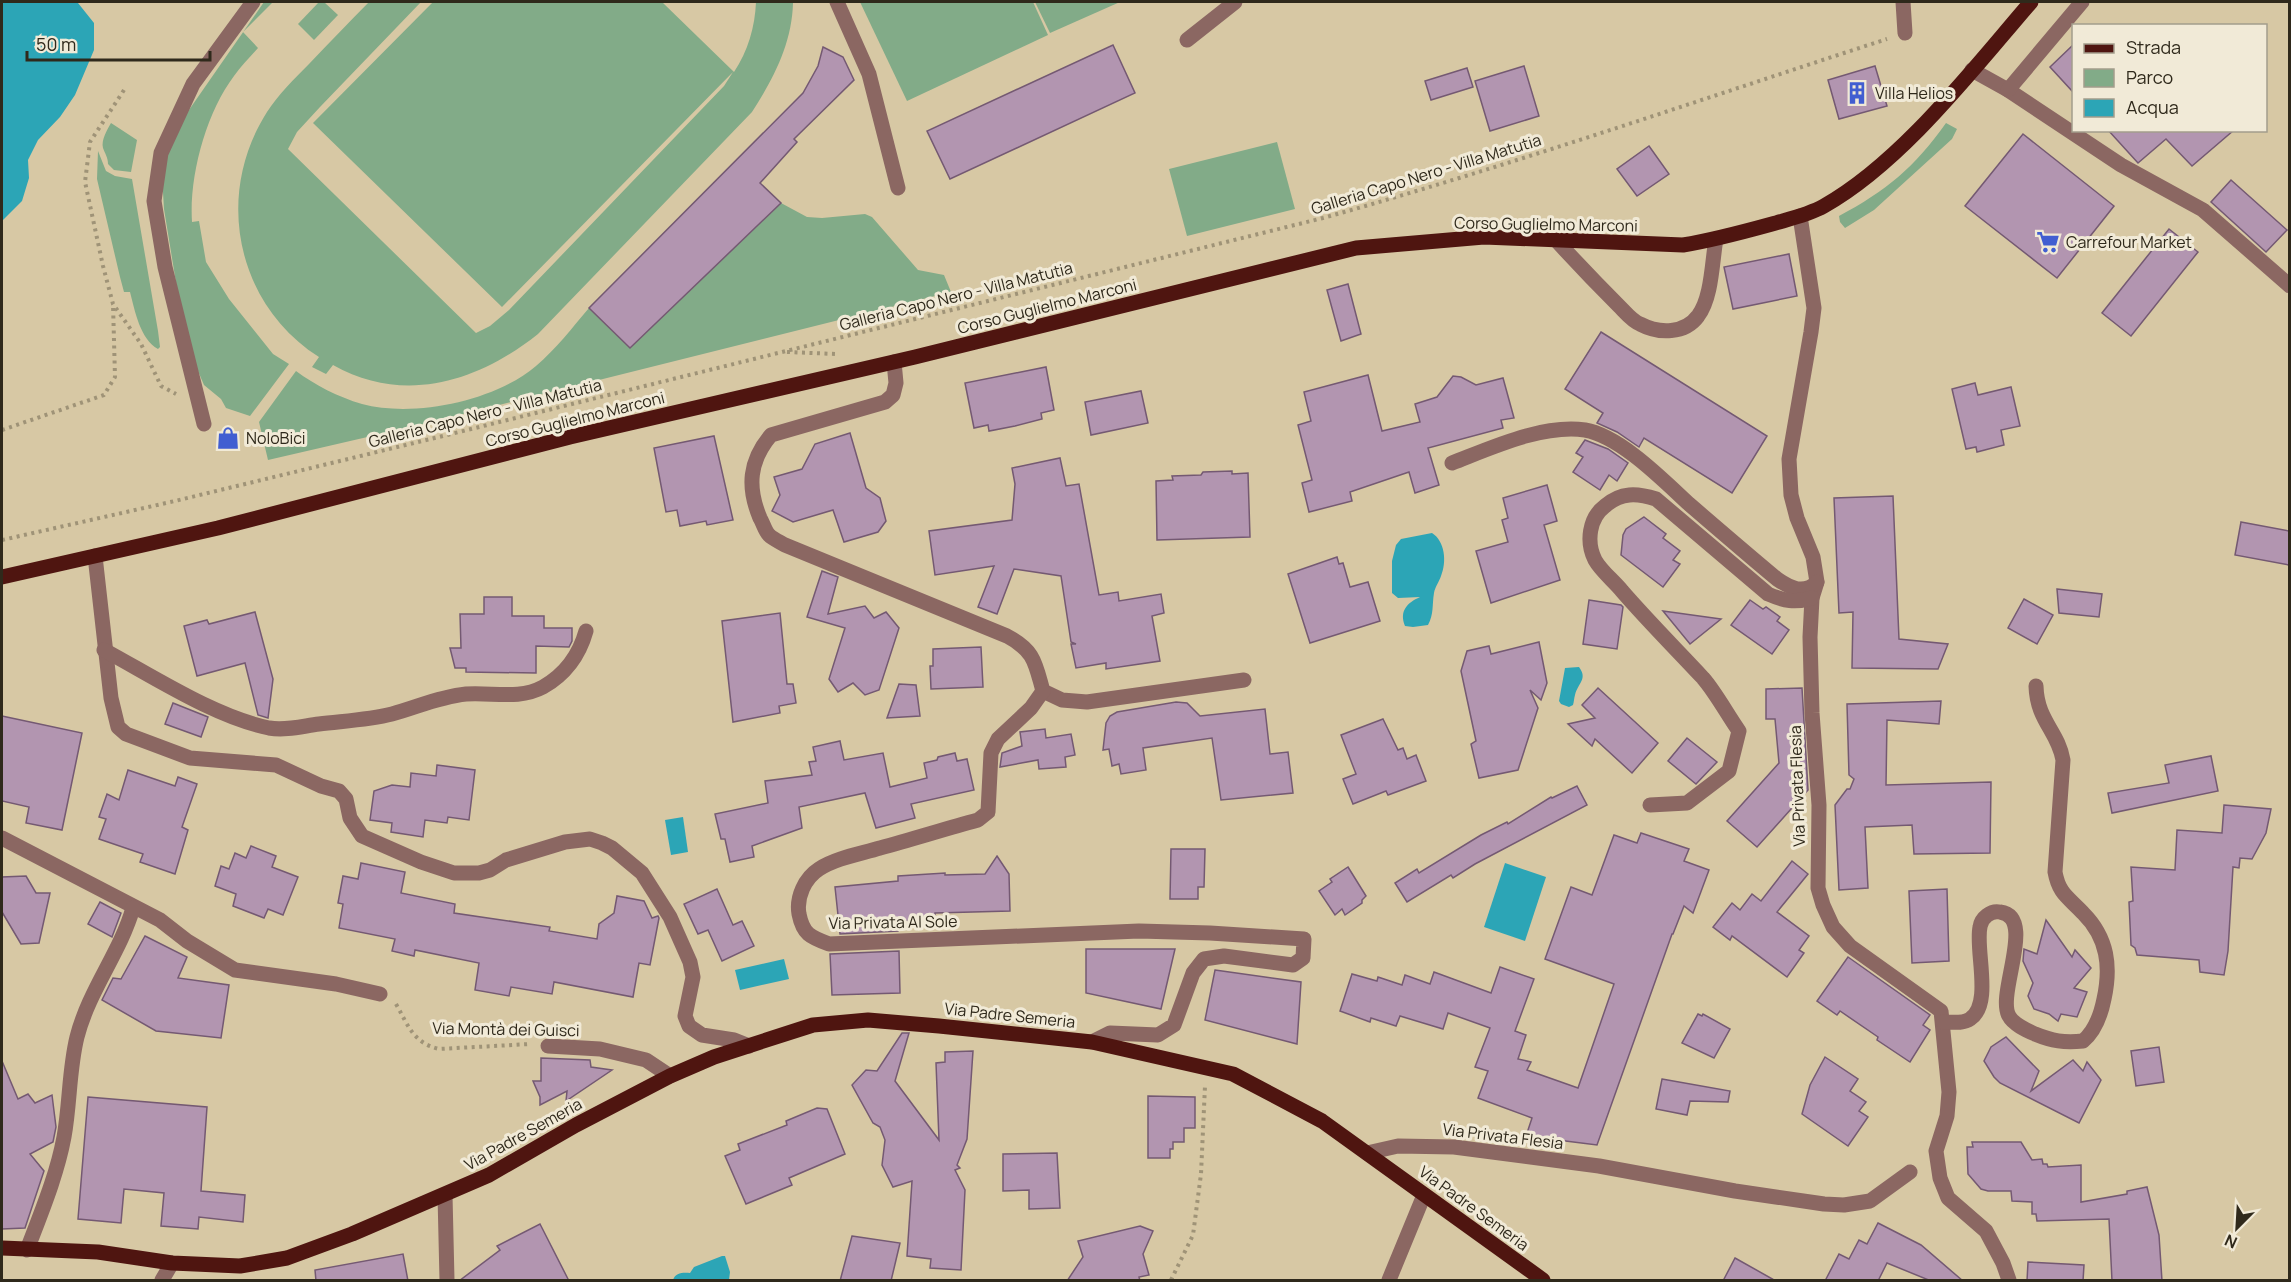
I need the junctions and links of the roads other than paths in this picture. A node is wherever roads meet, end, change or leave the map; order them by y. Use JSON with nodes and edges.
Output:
{"nodes":[{"id":1,"x":253,"y":2,"type":"edge"},
{"id":2,"x":837,"y":2,"type":"edge"},
{"id":3,"x":1235,"y":2,"type":"edge"},
{"id":4,"x":1904,"y":2,"type":"edge"},
{"id":5,"x":2031,"y":2,"type":"edge"},
{"id":6,"x":2082,"y":2,"type":"edge"},
{"id":7,"x":1905,"y":33,"type":"road end"},
{"id":8,"x":1187,"y":40,"type":"dead end"},
{"id":9,"x":1972,"y":70,"type":"junction"},
{"id":10,"x":2008,"y":90,"type":"junction"},
{"id":11,"x":898,"y":188,"type":"dead end"},
{"id":12,"x":1800,"y":216,"type":"junction"},
{"id":13,"x":1555,"y":239,"type":"junction"},
{"id":14,"x":1716,"y":240,"type":"junction"},
{"id":15,"x":2289,"y":286,"type":"edge"},
{"id":16,"x":894,"y":362,"type":"junction"},
{"id":17,"x":204,"y":424,"type":"dead end"},
{"id":18,"x":1452,"y":463,"type":"dead end"},
{"id":19,"x":95,"y":556,"type":"junction"},
{"id":20,"x":2,"y":577,"type":"edge"},
{"id":21,"x":1818,"y":582,"type":"junction"},
{"id":22,"x":1812,"y":598,"type":"junction"},
{"id":23,"x":586,"y":631,"type":"dead end"},
{"id":24,"x":104,"y":650,"type":"junction"},
{"id":25,"x":1244,"y":680,"type":"dead end"},
{"id":26,"x":2036,"y":686,"type":"dead end"},
{"id":27,"x":1043,"y":691,"type":"junction"},
{"id":28,"x":1650,"y":804,"type":"dead end"},
{"id":29,"x":2,"y":838,"type":"edge"},
{"id":30,"x":134,"y":908,"type":"junction"},
{"id":31,"x":380,"y":994,"type":"road end"},
{"id":32,"x":1943,"y":1022,"type":"junction"},
{"id":33,"x":1092,"y":1042,"type":"junction"},
{"id":34,"x":548,"y":1046,"type":"road end"},
{"id":35,"x":749,"y":1046,"type":"junction"},
{"id":36,"x":670,"y":1076,"type":"junction"},
{"id":37,"x":1367,"y":1153,"type":"junction"},
{"id":38,"x":1910,"y":1172,"type":"dead end"},
{"id":39,"x":445,"y":1195,"type":"junction"},
{"id":40,"x":1424,"y":1195,"type":"junction"},
{"id":41,"x":2,"y":1248,"type":"edge"},
{"id":42,"x":27,"y":1250,"type":"junction"},
{"id":43,"x":172,"y":1263,"type":"junction"},
{"id":44,"x":162,"y":1281,"type":"edge"},
{"id":45,"x":447,"y":1281,"type":"edge"},
{"id":46,"x":1389,"y":1281,"type":"edge"},
{"id":47,"x":1543,"y":1281,"type":"edge"},
{"id":48,"x":2009,"y":1281,"type":"edge"}],
"edges":[{"from":1,"to":17,"type":"street"},
{"from":2,"to":11,"type":"street"},
{"from":3,"to":8,"type":"street"},
{"from":4,"to":7,"type":"street"},
{"from":5,"to":9,"type":"main road","name":"Corso Guglielmo Marconi"},
{"from":6,"to":10,"type":"street"},
{"from":9,"to":10,"type":"street"},
{"from":9,"to":12,"type":"main road","name":"Corso Guglielmo Marconi"},
{"from":10,"to":15,"type":"street"},
{"from":12,"to":14,"type":"main road","name":"Corso Guglielmo Marconi"},
{"from":12,"to":21,"type":"street"},
{"from":13,"to":14,"type":"main road","name":"Corso Guglielmo Marconi"},
{"from":13,"to":14,"type":"street"},
{"from":13,"to":16,"type":"main road","name":"Corso Guglielmo Marconi"},
{"from":16,"to":19,"type":"main road","name":"Corso Guglielmo Marconi"},
{"from":16,"to":27,"type":"street"},
{"from":18,"to":21,"type":"street"},
{"from":19,"to":20,"type":"main road","name":"Corso Guglielmo Marconi"},
{"from":19,"to":24,"type":"street"},
{"from":21,"to":22,"type":"street","name":"Via Privata Flesia"},
{"from":22,"to":28,"type":"street"},
{"from":22,"to":32,"type":"street","name":"Via Privata Flesia"},
{"from":23,"to":24,"type":"street"},
{"from":24,"to":35,"type":"street"},
{"from":25,"to":27,"type":"street"},
{"from":26,"to":32,"type":"street"},
{"from":27,"to":33,"type":"street","name":"Via Privata Al Sole"},
{"from":29,"to":30,"type":"street"},
{"from":30,"to":31,"type":"street"},
{"from":30,"to":42,"type":"street"},
{"from":32,"to":48,"type":"street"},
{"from":33,"to":35,"type":"main road","name":"Via Padre Semeria"},
{"from":33,"to":37,"type":"main road","name":"Via Padre Semeria"},
{"from":34,"to":36,"type":"street","name":"Via Montà dei Guisci"},
{"from":35,"to":36,"type":"main road","name":"Via Padre Semeria"},
{"from":36,"to":39,"type":"main road","name":"Via Padre Semeria"},
{"from":37,"to":38,"type":"street","name":"Via Privata Flesia"},
{"from":37,"to":40,"type":"main road","name":"Via Padre Semeria"},
{"from":39,"to":43,"type":"main road","name":"Via Padre Semeria"},
{"from":39,"to":45,"type":"street"},
{"from":40,"to":46,"type":"street"},
{"from":40,"to":47,"type":"main road","name":"Via Padre Semeria"},
{"from":41,"to":42,"type":"main road","name":"Via Padre Semeria"},
{"from":42,"to":43,"type":"main road","name":"Via Padre Semeria"},
{"from":43,"to":44,"type":"street"}]}
